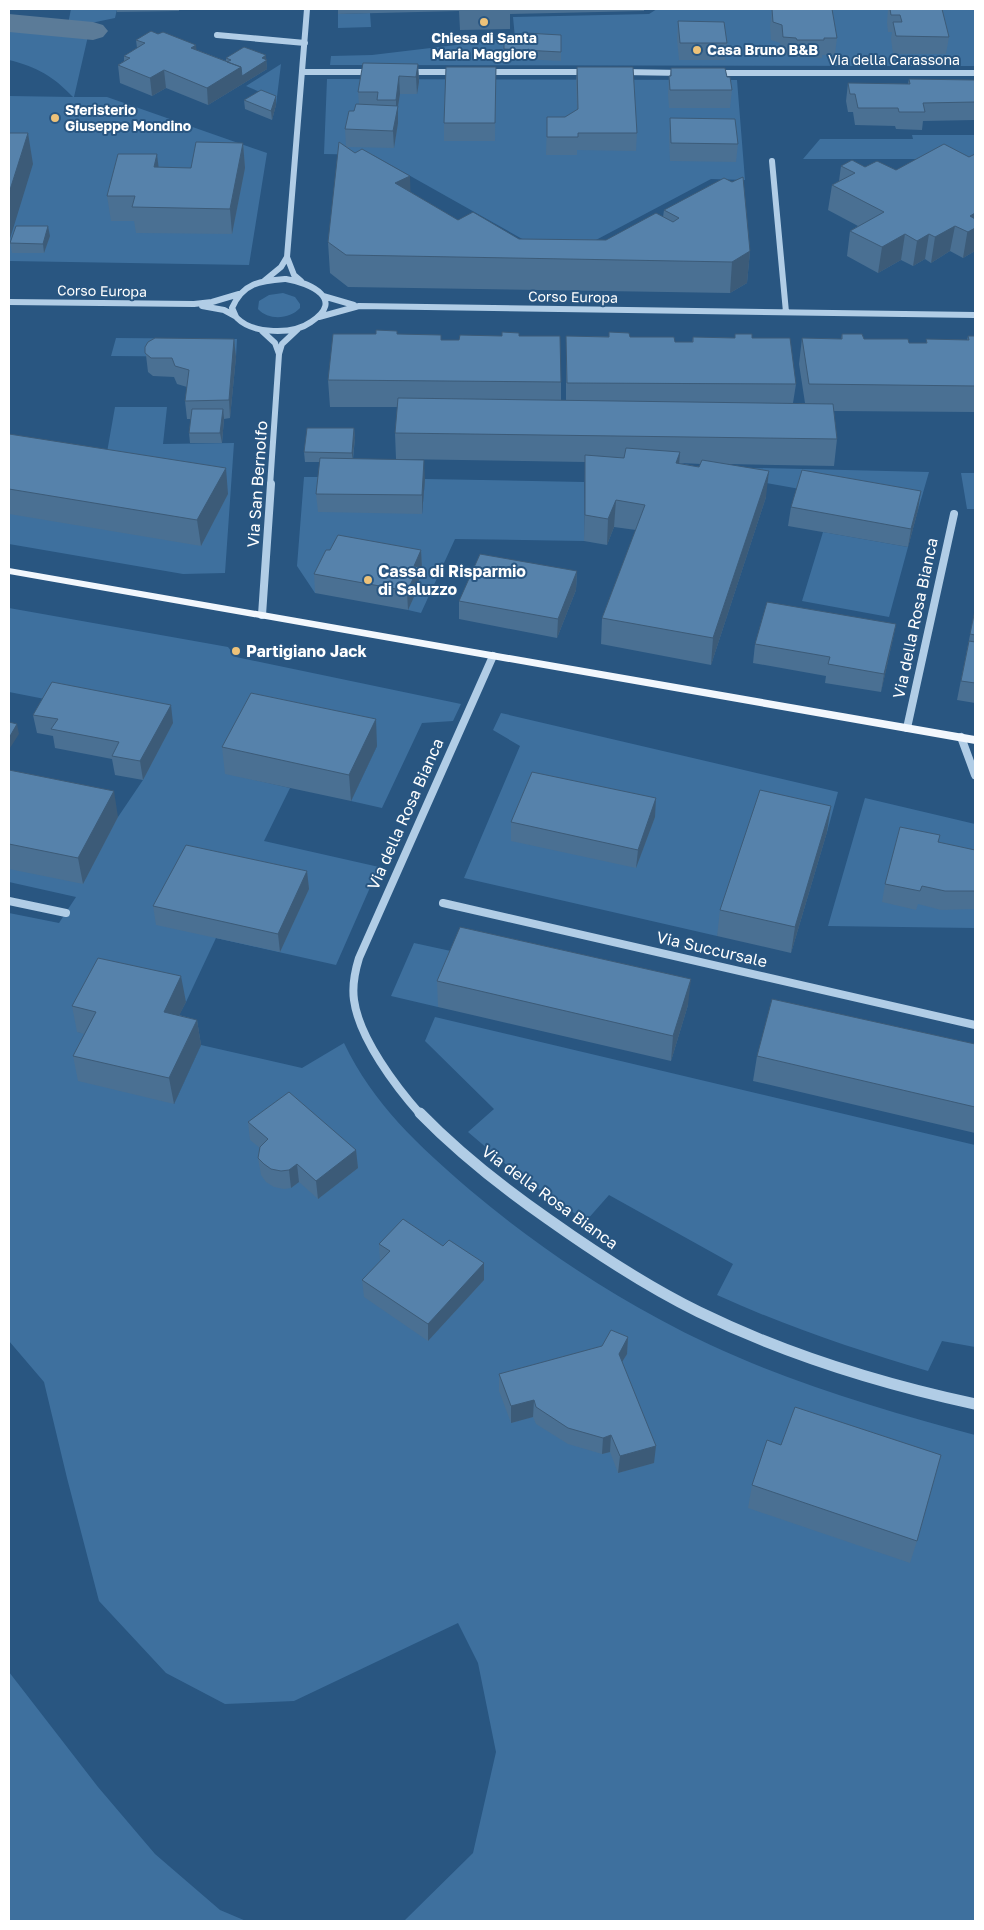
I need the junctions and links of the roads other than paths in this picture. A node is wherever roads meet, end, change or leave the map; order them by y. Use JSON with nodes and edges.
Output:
{"nodes":[{"id":1,"x":307,"y":9,"type":"edge"},
{"id":2,"x":216,"y":35,"type":"dead end"},
{"id":3,"x":305,"y":43,"type":"junction"},
{"id":4,"x":303,"y":72,"type":"junction"},
{"id":5,"x":379,"y":72,"type":"edge"},
{"id":6,"x":397,"y":72,"type":"edge"},
{"id":7,"x":463,"y":72,"type":"edge"},
{"id":8,"x":483,"y":72,"type":"edge"},
{"id":9,"x":597,"y":72,"type":"edge"},
{"id":10,"x":615,"y":72,"type":"edge"},
{"id":11,"x":692,"y":72,"type":"edge"},
{"id":12,"x":711,"y":72,"type":"edge"},
{"id":13,"x":975,"y":73,"type":"edge"},
{"id":14,"x":772,"y":161,"type":"dead end"},
{"id":15,"x":287,"y":256,"type":"junction"},
{"id":16,"x":264,"y":281,"type":"junction"},
{"id":17,"x":301,"y":281,"type":"junction"},
{"id":18,"x":239,"y":294,"type":"junction"},
{"id":19,"x":323,"y":296,"type":"junction"},
{"id":20,"x":9,"y":302,"type":"edge"},
{"id":21,"x":194,"y":304,"type":"junction"},
{"id":22,"x":359,"y":306,"type":"junction"},
{"id":23,"x":786,"y":312,"type":"junction"},
{"id":24,"x":975,"y":315,"type":"edge"},
{"id":25,"x":235,"y":316,"type":"junction"},
{"id":26,"x":319,"y":317,"type":"junction"},
{"id":27,"x":298,"y":328,"type":"junction"},
{"id":28,"x":260,"y":329,"type":"junction"},
{"id":29,"x":279,"y":354,"type":"junction"},
{"id":30,"x":954,"y":514,"type":"dead end"},
{"id":31,"x":9,"y":571,"type":"edge"},
{"id":32,"x":262,"y":615,"type":"junction"},
{"id":33,"x":493,"y":656,"type":"junction"},
{"id":34,"x":907,"y":728,"type":"junction"},
{"id":35,"x":961,"y":737,"type":"junction"},
{"id":36,"x":975,"y":740,"type":"edge"},
{"id":37,"x":975,"y":775,"type":"edge"},
{"id":38,"x":9,"y":901,"type":"edge"},
{"id":39,"x":443,"y":903,"type":"dead end"},
{"id":40,"x":66,"y":913,"type":"dead end"},
{"id":41,"x":975,"y":1025,"type":"edge"},
{"id":42,"x":975,"y":1404,"type":"edge"}],
"edges":[{"from":1,"to":3,"type":"street"},
{"from":2,"to":3,"type":"street"},
{"from":3,"to":4,"type":"street"},
{"from":4,"to":5,"type":"street"},
{"from":4,"to":15,"type":"street"},
{"from":6,"to":7,"type":"street"},
{"from":8,"to":9,"type":"street"},
{"from":10,"to":11,"type":"street"},
{"from":12,"to":13,"type":"street","name":"Via della Carassona"},
{"from":14,"to":23,"type":"street"},
{"from":15,"to":16,"type":"street"},
{"from":15,"to":17,"type":"street"},
{"from":16,"to":17,"type":"street","name":"Corso Europa"},
{"from":16,"to":18,"type":"street","name":"Corso Europa"},
{"from":17,"to":19,"type":"street","name":"Corso Europa"},
{"from":18,"to":21,"type":"street","name":"Corso Europa"},
{"from":18,"to":25,"type":"street"},
{"from":19,"to":22,"type":"street","name":"Corso Europa"},
{"from":19,"to":26,"type":"street"},
{"from":20,"to":21,"type":"street","name":"Corso Europa"},
{"from":21,"to":25,"type":"street","name":"Corso Europa"},
{"from":22,"to":23,"type":"street","name":"Corso Europa"},
{"from":22,"to":26,"type":"street","name":"Corso Europa"},
{"from":23,"to":24,"type":"street","name":"Corso Europa"},
{"from":25,"to":28,"type":"street","name":"Corso Europa"},
{"from":26,"to":27,"type":"street","name":"Corso Europa"},
{"from":27,"to":28,"type":"street","name":"Corso Europa"},
{"from":27,"to":29,"type":"street","name":"Via San Bernolfo"},
{"from":28,"to":29,"type":"street"},
{"from":29,"to":32,"type":"street","name":"Via San Bernolfo"},
{"from":30,"to":34,"type":"street","name":"Via della Rosa Bianca"},
{"from":31,"to":32,"type":"main road"},
{"from":32,"to":33,"type":"main road"},
{"from":33,"to":34,"type":"main road"},
{"from":33,"to":42,"type":"street","name":"Via della Rosa Bianca"},
{"from":34,"to":35,"type":"main road"},
{"from":35,"to":36,"type":"main road"},
{"from":35,"to":37,"type":"street"},
{"from":38,"to":40,"type":"street"},
{"from":39,"to":41,"type":"street","name":"Via Succursale"}]}
